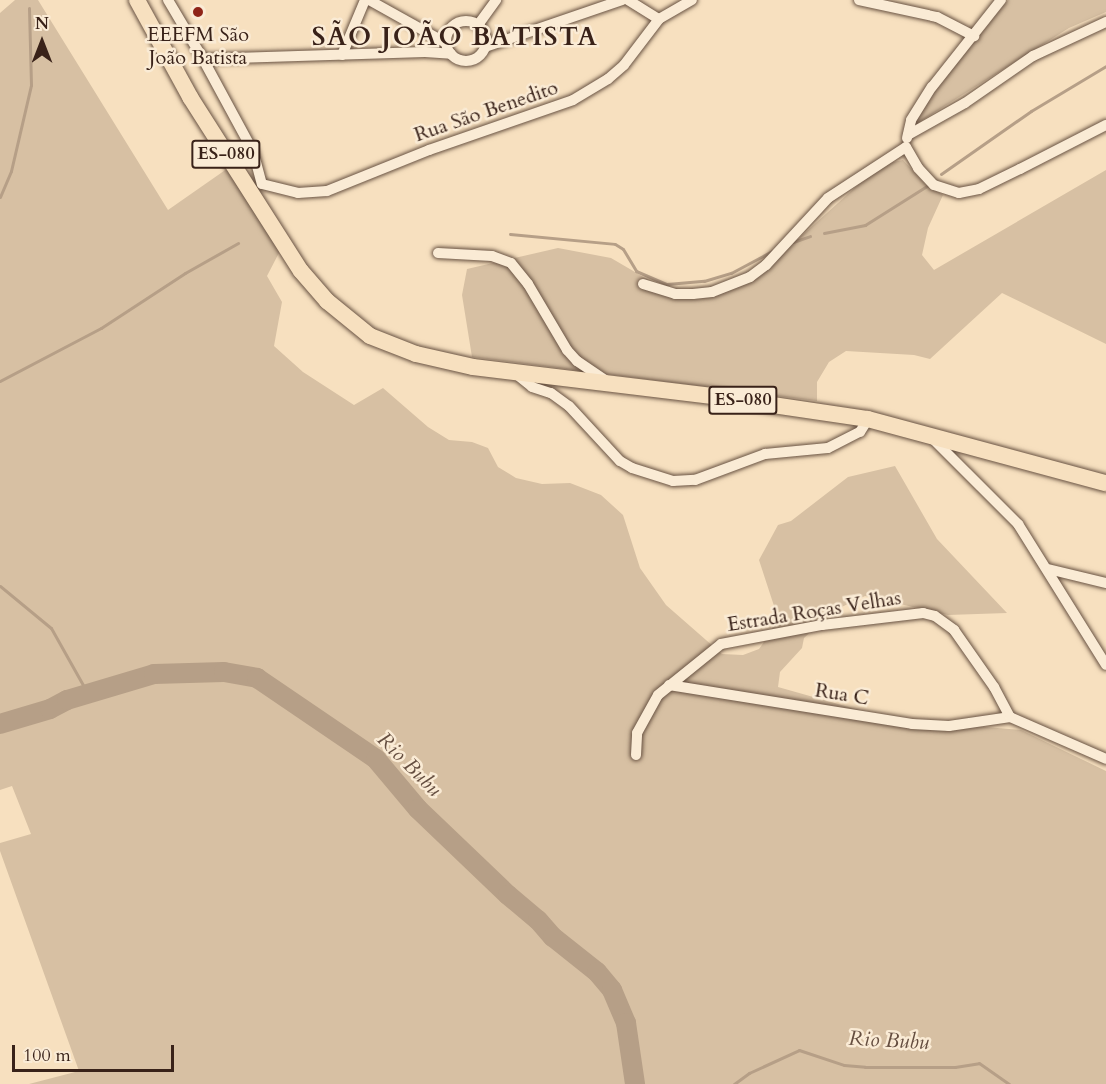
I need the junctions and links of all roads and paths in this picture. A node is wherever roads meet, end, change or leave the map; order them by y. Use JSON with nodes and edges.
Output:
{"nodes":[{"id":1,"x":137,"y":0,"type":"edge"},
{"id":2,"x":168,"y":0,"type":"edge"},
{"id":3,"x":367,"y":0,"type":"edge"},
{"id":4,"x":496,"y":0,"type":"edge"},
{"id":5,"x":622,"y":0,"type":"edge"},
{"id":6,"x":628,"y":0,"type":"edge"},
{"id":7,"x":692,"y":0,"type":"edge"},
{"id":8,"x":859,"y":0,"type":"edge"},
{"id":9,"x":1001,"y":0,"type":"edge"},
{"id":10,"x":658,"y":19,"type":"junction"},
{"id":11,"x":1106,"y":22,"type":"edge"},
{"id":12,"x":478,"y":25,"type":"junction"},
{"id":13,"x":974,"y":36,"type":"junction"},
{"id":14,"x":485,"y":47,"type":"junction"},
{"id":15,"x":448,"y":49,"type":"junction"},
{"id":16,"x":342,"y":55,"type":"junction"},
{"id":17,"x":203,"y":59,"type":"junction"},
{"id":18,"x":1106,"y":124,"type":"edge"},
{"id":19,"x":908,"y":135,"type":"junction"},
{"id":20,"x":906,"y":147,"type":"junction"},
{"id":21,"x":256,"y":188,"type":"junction"},
{"id":22,"x":438,"y":253,"type":"dead end"},
{"id":23,"x":643,"y":284,"type":"dead end"},
{"id":24,"x":515,"y":373,"type":"junction"},
{"id":25,"x":613,"y":384,"type":"junction"},
{"id":26,"x":868,"y":419,"type":"junction"},
{"id":27,"x":925,"y":433,"type":"junction"},
{"id":28,"x":1106,"y":483,"type":"edge"},
{"id":29,"x":1047,"y":569,"type":"junction"},
{"id":30,"x":1106,"y":583,"type":"edge"},
{"id":31,"x":1106,"y":665,"type":"edge"},
{"id":32,"x":669,"y":685,"type":"junction"},
{"id":33,"x":1010,"y":717,"type":"junction"},
{"id":34,"x":636,"y":754,"type":"dead end"},
{"id":35,"x":1106,"y":759,"type":"edge"}],
"edges":[{"from":1,"to":21,"type":"main road","number":"ES-080"},
{"from":2,"to":17,"type":"street"},
{"from":3,"to":15,"type":"street"},
{"from":3,"to":16,"type":"street"},
{"from":4,"to":12,"type":"street"},
{"from":5,"to":14,"type":"street"},
{"from":6,"to":10,"type":"street"},
{"from":7,"to":10,"type":"street","name":"Rua São Benedito"},
{"from":8,"to":13,"type":"street"},
{"from":9,"to":13,"type":"street"},
{"from":10,"to":21,"type":"street","name":"Rua São Benedito"},
{"from":11,"to":19,"type":"street"},
{"from":12,"to":14,"type":"street"},
{"from":12,"to":15,"type":"street"},
{"from":13,"to":19,"type":"street"},
{"from":14,"to":15,"type":"street"},
{"from":15,"to":16,"type":"street"},
{"from":16,"to":17,"type":"street"},
{"from":17,"to":21,"type":"street"},
{"from":18,"to":20,"type":"street"},
{"from":19,"to":20,"type":"street"},
{"from":20,"to":23,"type":"street"},
{"from":21,"to":24,"type":"main road","number":"ES-080"},
{"from":22,"to":25,"type":"street"},
{"from":24,"to":25,"type":"main road","number":"ES-080"},
{"from":24,"to":26,"type":"street"},
{"from":25,"to":26,"type":"main road","number":"ES-080"},
{"from":26,"to":27,"type":"main road","number":"ES-080"},
{"from":27,"to":28,"type":"main road","number":"ES-080"},
{"from":27,"to":29,"type":"street"},
{"from":29,"to":30,"type":"street"},
{"from":29,"to":31,"type":"street"},
{"from":32,"to":33,"type":"street","name":"Rua C"},
{"from":32,"to":33,"type":"street","name":"Estrada Roças Velhas"},
{"from":32,"to":34,"type":"street","name":"Estrada Roças Velhas"},
{"from":33,"to":35,"type":"street"}]}
